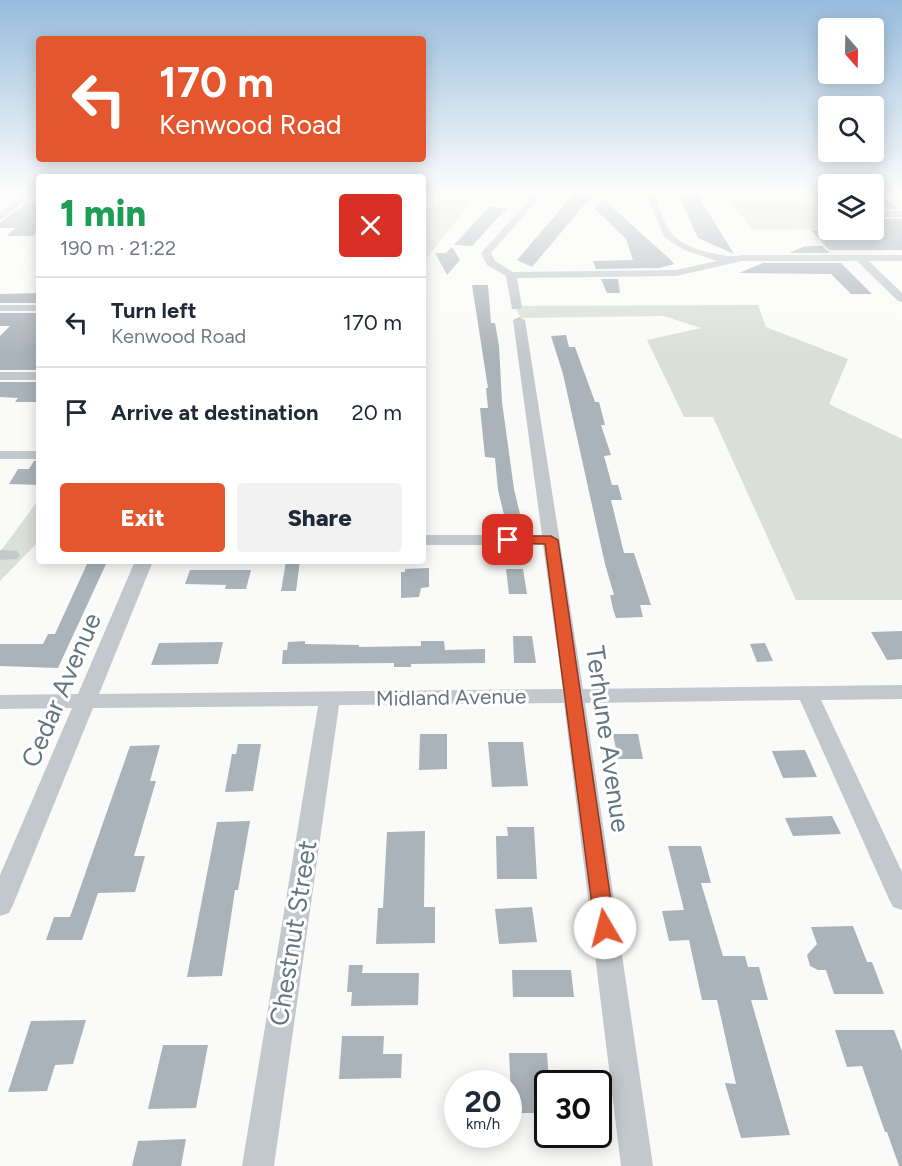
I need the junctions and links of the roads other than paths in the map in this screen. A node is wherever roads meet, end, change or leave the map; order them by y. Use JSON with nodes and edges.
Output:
{"nodes":[{"id":1,"x":493,"y":245,"type":"edge"},
{"id":2,"x":683,"y":245,"type":"edge"},
{"id":3,"x":902,"y":258,"type":"edge"},
{"id":4,"x":861,"y":259,"type":"junction"},
{"id":5,"x":726,"y":260,"type":"junction"},
{"id":6,"x":512,"y":275,"type":"junction"},
{"id":7,"x":902,"y":299,"type":"edge"},
{"id":8,"x":0,"y":308,"type":"edge"},
{"id":9,"x":36,"y":308,"type":"edge"},
{"id":10,"x":0,"y":376,"type":"edge"},
{"id":11,"x":36,"y":376,"type":"edge"},
{"id":12,"x":0,"y":455,"type":"edge"},
{"id":13,"x":36,"y":455,"type":"edge"},
{"id":14,"x":426,"y":540,"type":"edge"},
{"id":15,"x":551,"y":540,"type":"junction"},
{"id":16,"x":143,"y":564,"type":"edge"},
{"id":17,"x":902,"y":692,"type":"edge"},
{"id":18,"x":807,"y":693,"type":"junction"},
{"id":19,"x":574,"y":696,"type":"junction"},
{"id":20,"x":329,"y":699,"type":"junction"},
{"id":21,"x":86,"y":701,"type":"junction"},
{"id":22,"x":0,"y":702,"type":"edge"},
{"id":23,"x":902,"y":899,"type":"edge"},
{"id":24,"x":0,"y":905,"type":"edge"},
{"id":25,"x":258,"y":1166,"type":"edge"},
{"id":26,"x":637,"y":1166,"type":"edge"}],
"edges":[{"from":1,"to":6,"type":"street"},
{"from":2,"to":5,"type":"street"},
{"from":3,"to":4,"type":"street"},
{"from":4,"to":5,"type":"street"},
{"from":4,"to":7,"type":"street"},
{"from":5,"to":6,"type":"street"},
{"from":6,"to":15,"type":"street","name":"Terhune Avenue"},
{"from":8,"to":9,"type":"street"},
{"from":10,"to":11,"type":"street"},
{"from":12,"to":13,"type":"street"},
{"from":14,"to":15,"type":"street"},
{"from":15,"to":19,"type":"street","name":"Terhune Avenue"},
{"from":16,"to":21,"type":"street","name":"Cedar Avenue"},
{"from":17,"to":18,"type":"street","name":"Midland Avenue"},
{"from":18,"to":19,"type":"street","name":"Midland Avenue"},
{"from":18,"to":23,"type":"street"},
{"from":19,"to":20,"type":"street","name":"Midland Avenue"},
{"from":19,"to":26,"type":"street","name":"Terhune Avenue"},
{"from":20,"to":21,"type":"street","name":"Midland Avenue"},
{"from":20,"to":25,"type":"street","name":"Chestnut Street"},
{"from":21,"to":22,"type":"street","name":"Midland Avenue"},
{"from":21,"to":24,"type":"street","name":"Cedar Avenue"}]}
